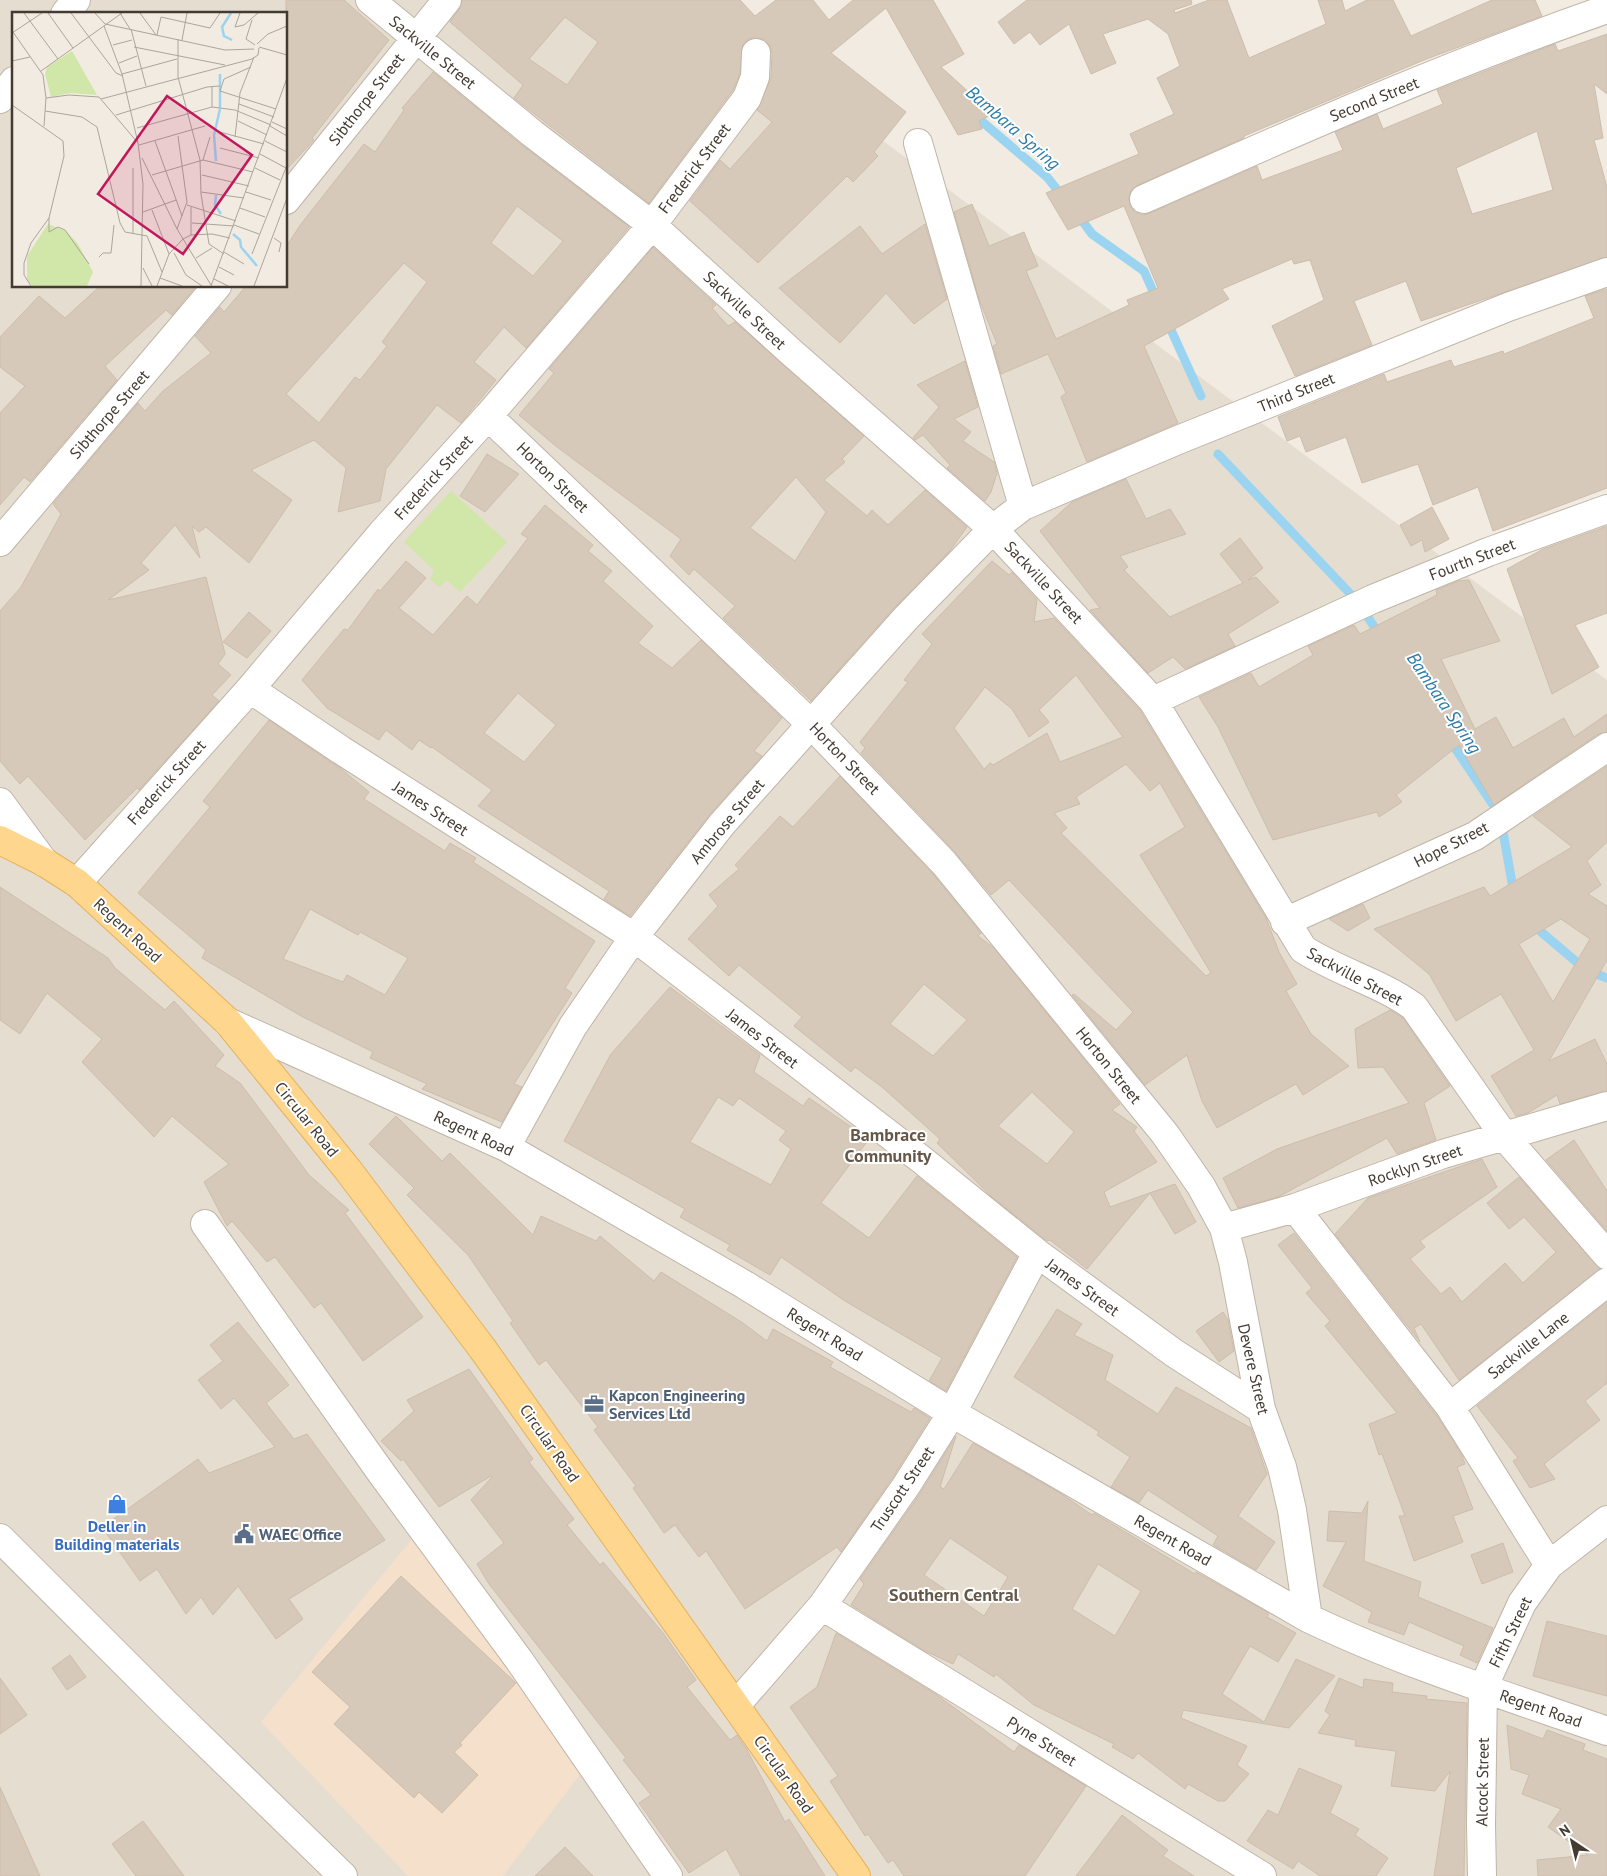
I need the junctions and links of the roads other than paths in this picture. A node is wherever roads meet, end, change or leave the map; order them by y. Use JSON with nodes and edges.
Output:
{"nodes":[{"id":1,"x":76,"y":0,"type":"edge"},
{"id":2,"x":370,"y":0,"type":"edge"},
{"id":3,"x":447,"y":0,"type":"edge"},
{"id":4,"x":1607,"y":9,"type":"edge"},
{"id":5,"x":67,"y":12,"type":"edge"},
{"id":6,"x":415,"y":37,"type":"junction"},
{"id":7,"x":756,"y":53,"type":"dead end"},
{"id":8,"x":12,"y":84,"type":"edge"},
{"id":9,"x":0,"y":99,"type":"edge"},
{"id":10,"x":918,"y":143,"type":"dead end"},
{"id":11,"x":288,"y":197,"type":"edge"},
{"id":12,"x":1144,"y":199,"type":"dead end"},
{"id":13,"x":652,"y":225,"type":"junction"},
{"id":14,"x":1607,"y":272,"type":"edge"},
{"id":15,"x":215,"y":288,"type":"edge"},
{"id":16,"x":488,"y":416,"type":"junction"},
{"id":17,"x":1022,"y":506,"type":"junction"},
{"id":18,"x":1607,"y":509,"type":"edge"},
{"id":19,"x":993,"y":529,"type":"junction"},
{"id":20,"x":0,"y":542,"type":"edge"},
{"id":21,"x":250,"y":689,"type":"junction"},
{"id":22,"x":1153,"y":701,"type":"junction"},
{"id":23,"x":810,"y":723,"type":"junction"},
{"id":24,"x":1607,"y":746,"type":"edge"},
{"id":25,"x":0,"y":802,"type":"edge"},
{"id":26,"x":0,"y":840,"type":"edge"},
{"id":27,"x":44,"y":862,"type":"junction"},
{"id":28,"x":77,"y":883,"type":"junction"},
{"id":29,"x":1284,"y":922,"type":"junction"},
{"id":30,"x":634,"y":937,"type":"junction"},
{"id":31,"x":228,"y":1022,"type":"junction"},
{"id":32,"x":1607,"y":1106,"type":"edge"},
{"id":33,"x":1165,"y":1134,"type":"joint"},
{"id":34,"x":1505,"y":1137,"type":"junction"},
{"id":35,"x":506,"y":1147,"type":"junction"},
{"id":36,"x":1295,"y":1208,"type":"junction"},
{"id":37,"x":205,"y":1224,"type":"dead end"},
{"id":38,"x":1224,"y":1228,"type":"junction"},
{"id":39,"x":1038,"y":1253,"type":"junction"},
{"id":40,"x":1607,"y":1255,"type":"edge"},
{"id":41,"x":1607,"y":1282,"type":"edge"},
{"id":42,"x":1450,"y":1407,"type":"junction"},
{"id":43,"x":1261,"y":1409,"type":"junction"},
{"id":44,"x":952,"y":1413,"type":"junction"},
{"id":45,"x":1607,"y":1520,"type":"edge"},
{"id":46,"x":0,"y":1538,"type":"edge"},
{"id":47,"x":1548,"y":1565,"type":"junction"},
{"id":48,"x":822,"y":1606,"type":"junction"},
{"id":49,"x":1308,"y":1618,"type":"junction"},
{"id":50,"x":1483,"y":1688,"type":"junction"},
{"id":51,"x":736,"y":1705,"type":"junction"},
{"id":52,"x":1607,"y":1731,"type":"edge"},
{"id":53,"x":343,"y":1876,"type":"edge"},
{"id":54,"x":668,"y":1876,"type":"edge"},
{"id":55,"x":856,"y":1876,"type":"edge"},
{"id":56,"x":1262,"y":1876,"type":"edge"},
{"id":57,"x":1482,"y":1876,"type":"edge"}],
"edges":[{"from":1,"to":5,"type":"street"},
{"from":2,"to":6,"type":"street","name":"Sackville Street"},
{"from":3,"to":6,"type":"street","name":"Sibthorpe Street"},
{"from":4,"to":12,"type":"street","name":"Second Street"},
{"from":6,"to":11,"type":"street","name":"Sibthorpe Street"},
{"from":6,"to":13,"type":"street","name":"Sackville Street"},
{"from":7,"to":13,"type":"street","name":"Frederick Street"},
{"from":8,"to":9,"type":"street"},
{"from":10,"to":17,"type":"street"},
{"from":13,"to":16,"type":"street","name":"Frederick Street"},
{"from":13,"to":19,"type":"street","name":"Sackville Street"},
{"from":14,"to":17,"type":"street","name":"Third Street"},
{"from":15,"to":20,"type":"street","name":"Sibthorpe Street"},
{"from":16,"to":21,"type":"street","name":"Frederick Street"},
{"from":16,"to":23,"type":"street","name":"Horton Street"},
{"from":17,"to":19,"type":"street","name":"Third Street"},
{"from":18,"to":22,"type":"street","name":"Fourth Street"},
{"from":19,"to":22,"type":"street","name":"Sackville Street"},
{"from":19,"to":23,"type":"street","name":"Ambrose Street"},
{"from":21,"to":28,"type":"street","name":"Frederick Street"},
{"from":21,"to":30,"type":"street","name":"James Street"},
{"from":22,"to":29,"type":"street","name":"Sackville Street"},
{"from":23,"to":30,"type":"street","name":"Ambrose Street"},
{"from":23,"to":33,"type":"street","name":"Horton Street"},
{"from":24,"to":29,"type":"street","name":"Hope Street"},
{"from":25,"to":27,"type":"street"},
{"from":26,"to":27,"type":"main road"},
{"from":27,"to":28,"type":"main road"},
{"from":28,"to":31,"type":"main road","name":"Regent Road"},
{"from":29,"to":34,"type":"street","name":"Sackville Street"},
{"from":30,"to":35,"type":"street","name":"Ambrose Street"},
{"from":30,"to":39,"type":"street","name":"James Street"},
{"from":31,"to":35,"type":"street","name":"Regent Road"},
{"from":31,"to":51,"type":"main road","name":"Circular Road"},
{"from":32,"to":34,"type":"street","name":"Rocklyn Street"},
{"from":33,"to":38,"type":"street","name":"Devere Street"},
{"from":34,"to":36,"type":"street","name":"Rocklyn Street"},
{"from":34,"to":40,"type":"street","name":"Sackville Street"},
{"from":35,"to":44,"type":"street","name":"Regent Road"},
{"from":36,"to":38,"type":"street","name":"Rocklyn Street"},
{"from":36,"to":42,"type":"street"},
{"from":37,"to":54,"type":"street"},
{"from":38,"to":43,"type":"street","name":"Devere Street"},
{"from":39,"to":43,"type":"street","name":"James Street"},
{"from":39,"to":44,"type":"street","name":"Truscott Street"},
{"from":41,"to":42,"type":"street","name":"Sackville Lane"},
{"from":42,"to":47,"type":"street"},
{"from":43,"to":49,"type":"street","name":"Devere Street"},
{"from":44,"to":48,"type":"street","name":"Truscott Street"},
{"from":44,"to":49,"type":"street","name":"Regent Road"},
{"from":45,"to":47,"type":"street","name":"Fifth Street"},
{"from":46,"to":53,"type":"street"},
{"from":47,"to":50,"type":"street","name":"Fifth Street"},
{"from":48,"to":51,"type":"street","name":"Truscott Street"},
{"from":48,"to":56,"type":"street","name":"Pyne Street"},
{"from":49,"to":50,"type":"street","name":"Regent Road"},
{"from":50,"to":52,"type":"street","name":"Regent Road"},
{"from":50,"to":57,"type":"street","name":"Alcock Street"},
{"from":51,"to":55,"type":"main road","name":"Circular Road"}]}
